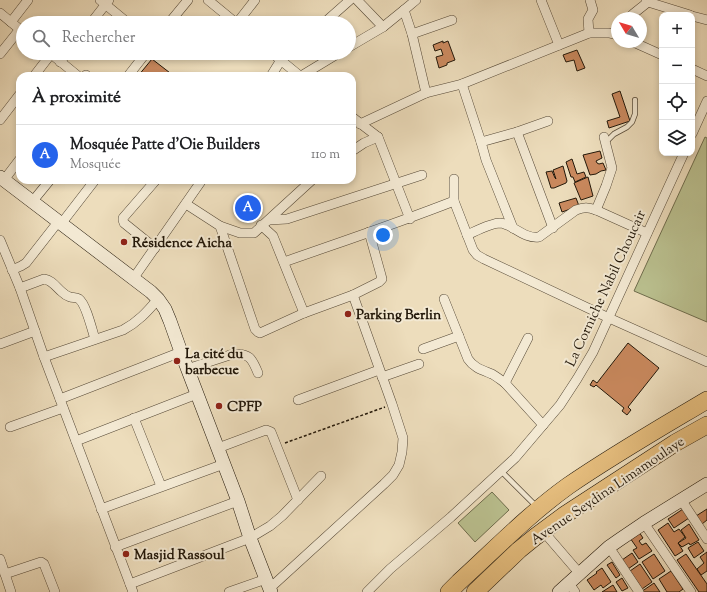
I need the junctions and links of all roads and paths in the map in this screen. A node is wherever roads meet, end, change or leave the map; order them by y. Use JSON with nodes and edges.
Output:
{"nodes":[{"id":1,"x":28,"y":0,"type":"edge"},
{"id":2,"x":188,"y":0,"type":"edge"},
{"id":3,"x":208,"y":0,"type":"edge"},
{"id":4,"x":255,"y":0,"type":"edge"},
{"id":5,"x":350,"y":0,"type":"edge"},
{"id":6,"x":357,"y":0,"type":"edge"},
{"id":7,"x":416,"y":0,"type":"edge"},
{"id":8,"x":541,"y":0,"type":"edge"},
{"id":9,"x":590,"y":0,"type":"edge"},
{"id":10,"x":105,"y":1,"type":"edge"},
{"id":11,"x":647,"y":1,"type":"edge"},
{"id":12,"x":404,"y":10,"type":"junction"},
{"id":13,"x":635,"y":12,"type":"edge"},
{"id":14,"x":682,"y":12,"type":"edge"},
{"id":15,"x":0,"y":13,"type":"edge"},
{"id":16,"x":95,"y":16,"type":"edge"},
{"id":17,"x":121,"y":16,"type":"edge"},
{"id":18,"x":175,"y":16,"type":"edge"},
{"id":19,"x":227,"y":16,"type":"edge"},
{"id":20,"x":242,"y":16,"type":"edge"},
{"id":21,"x":332,"y":16,"type":"edge"},
{"id":22,"x":695,"y":16,"type":"edge"},
{"id":23,"x":452,"y":20,"type":"dead end"},
{"id":24,"x":707,"y":20,"type":"edge"},
{"id":25,"x":11,"y":22,"type":"junction"},
{"id":26,"x":16,"y":26,"type":"edge"},
{"id":27,"x":383,"y":27,"type":"junction"},
{"id":28,"x":611,"y":32,"type":"edge"},
{"id":29,"x":589,"y":33,"type":"junction"},
{"id":30,"x":412,"y":34,"type":"junction"},
{"id":31,"x":16,"y":36,"type":"edge"},
{"id":32,"x":356,"y":43,"type":"edge"},
{"id":33,"x":559,"y":45,"type":"junction"},
{"id":34,"x":646,"y":48,"type":"edge"},
{"id":35,"x":0,"y":54,"type":"edge"},
{"id":36,"x":659,"y":54,"type":"edge"},
{"id":37,"x":46,"y":60,"type":"edge"},
{"id":38,"x":58,"y":60,"type":"edge"},
{"id":39,"x":141,"y":60,"type":"edge"},
{"id":40,"x":280,"y":60,"type":"joint"},
{"id":41,"x":327,"y":60,"type":"edge"},
{"id":42,"x":60,"y":62,"type":"joint"},
{"id":43,"x":695,"y":70,"type":"edge"},
{"id":44,"x":37,"y":72,"type":"edge"},
{"id":45,"x":73,"y":72,"type":"edge"},
{"id":46,"x":131,"y":72,"type":"edge"},
{"id":47,"x":273,"y":72,"type":"edge"},
{"id":48,"x":296,"y":72,"type":"edge"},
{"id":49,"x":308,"y":72,"type":"edge"},
{"id":50,"x":707,"y":76,"type":"edge"},
{"id":51,"x":462,"y":84,"type":"junction"},
{"id":52,"x":426,"y":93,"type":"junction"},
{"id":53,"x":16,"y":99,"type":"edge"},
{"id":54,"x":635,"y":100,"type":"dead end"},
{"id":55,"x":706,"y":107,"type":"edge"},
{"id":56,"x":0,"y":120,"type":"edge"},
{"id":57,"x":356,"y":120,"type":"edge"},
{"id":58,"x":548,"y":121,"type":"dead end"},
{"id":59,"x":360,"y":124,"type":"junction"},
{"id":60,"x":695,"y":128,"type":"edge"},
{"id":61,"x":517,"y":132,"type":"junction"},
{"id":62,"x":378,"y":137,"type":"junction"},
{"id":63,"x":605,"y":140,"type":"joint"},
{"id":64,"x":481,"y":142,"type":"junction"},
{"id":65,"x":356,"y":148,"type":"edge"},
{"id":66,"x":683,"y":156,"type":"edge"},
{"id":67,"x":16,"y":163,"type":"edge"},
{"id":68,"x":422,"y":175,"type":"dead end"},
{"id":69,"x":2,"y":179,"type":"edge"},
{"id":70,"x":454,"y":179,"type":"dead end"},
{"id":71,"x":396,"y":183,"type":"junction"},
{"id":72,"x":47,"y":184,"type":"edge"},
{"id":73,"x":91,"y":184,"type":"edge"},
{"id":74,"x":153,"y":184,"type":"edge"},
{"id":75,"x":199,"y":184,"type":"edge"},
{"id":76,"x":308,"y":184,"type":"edge"},
{"id":77,"x":454,"y":201,"type":"junction"},
{"id":78,"x":32,"y":202,"type":"junction"},
{"id":79,"x":186,"y":204,"type":"junction"},
{"id":80,"x":596,"y":210,"type":"junction"},
{"id":81,"x":410,"y":219,"type":"junction"},
{"id":82,"x":265,"y":222,"type":"junction"},
{"id":83,"x":59,"y":223,"type":"junction"},
{"id":84,"x":220,"y":226,"type":"junction"},
{"id":85,"x":513,"y":228,"type":"junction"},
{"id":86,"x":552,"y":228,"type":"junction"},
{"id":87,"x":369,"y":232,"type":"junction"},
{"id":88,"x":647,"y":233,"type":"junction"},
{"id":89,"x":467,"y":235,"type":"junction"},
{"id":90,"x":0,"y":240,"type":"edge"},
{"id":91,"x":155,"y":248,"type":"junction"},
{"id":92,"x":3,"y":255,"type":"edge"},
{"id":93,"x":284,"y":262,"type":"junction"},
{"id":94,"x":12,"y":270,"type":"junction"},
{"id":95,"x":133,"y":279,"type":"junction"},
{"id":96,"x":20,"y":288,"type":"junction"},
{"id":97,"x":353,"y":295,"type":"junction"},
{"id":98,"x":158,"y":299,"type":"junction"},
{"id":99,"x":444,"y":299,"type":"dead end"},
{"id":100,"x":304,"y":313,"type":"junction"},
{"id":101,"x":609,"y":318,"type":"junction"},
{"id":102,"x":35,"y":331,"type":"junction"},
{"id":103,"x":459,"y":336,"type":"junction"},
{"id":104,"x":528,"y":338,"type":"dead end"},
{"id":105,"x":95,"y":339,"type":"junction"},
{"id":106,"x":0,"y":344,"type":"edge"},
{"id":107,"x":423,"y":349,"type":"dead end"},
{"id":108,"x":181,"y":352,"type":"junction"},
{"id":109,"x":44,"y":357,"type":"junction"},
{"id":110,"x":707,"y":362,"type":"edge"},
{"id":111,"x":419,"y":364,"type":"dead end"},
{"id":112,"x":187,"y":369,"type":"junction"},
{"id":113,"x":258,"y":373,"type":"dead end"},
{"id":114,"x":381,"y":374,"type":"junction"},
{"id":115,"x":505,"y":384,"type":"junction"},
{"id":116,"x":197,"y":394,"type":"junction"},
{"id":117,"x":298,"y":400,"type":"dead end"},
{"id":118,"x":707,"y":400,"type":"edge"},
{"id":119,"x":62,"y":404,"type":"junction"},
{"id":120,"x":392,"y":404,"type":"junction"},
{"id":121,"x":134,"y":418,"type":"junction"},
{"id":122,"x":543,"y":425,"type":"junction"},
{"id":123,"x":707,"y":425,"type":"edge"},
{"id":124,"x":10,"y":427,"type":"dead end"},
{"id":125,"x":76,"y":441,"type":"junction"},
{"id":126,"x":276,"y":447,"type":"junction"},
{"id":127,"x":218,"y":448,"type":"junction"},
{"id":128,"x":224,"y":464,"type":"junction"},
{"id":129,"x":502,"y":471,"type":"junction"},
{"id":130,"x":321,"y":476,"type":"dead end"},
{"id":131,"x":707,"y":484,"type":"edge"},
{"id":132,"x":161,"y":486,"type":"junction"},
{"id":133,"x":298,"y":500,"type":"junction"},
{"id":134,"x":682,"y":500,"type":"junction"},
{"id":135,"x":238,"y":501,"type":"junction"},
{"id":136,"x":101,"y":509,"type":"junction"},
{"id":137,"x":539,"y":509,"type":"junction"},
{"id":138,"x":644,"y":523,"type":"junction"},
{"id":139,"x":543,"y":531,"type":"junction"},
{"id":140,"x":250,"y":538,"type":"junction"},
{"id":141,"x":707,"y":540,"type":"edge"},
{"id":142,"x":115,"y":546,"type":"junction"},
{"id":143,"x":609,"y":548,"type":"junction"},
{"id":144,"x":0,"y":559,"type":"edge"},
{"id":145,"x":5,"y":574,"type":"junction"},
{"id":146,"x":580,"y":574,"type":"junction"},
{"id":147,"x":269,"y":586,"type":"edge"},
{"id":148,"x":131,"y":588,"type":"edge"},
{"id":149,"x":572,"y":588,"type":"edge"},
{"id":150,"x":11,"y":592,"type":"edge"},
{"id":151,"x":55,"y":592,"type":"edge"},
{"id":152,"x":229,"y":592,"type":"edge"},
{"id":153,"x":367,"y":592,"type":"edge"},
{"id":154,"x":449,"y":592,"type":"edge"},
{"id":155,"x":475,"y":592,"type":"edge"},
{"id":156,"x":559,"y":592,"type":"edge"},
{"id":157,"x":639,"y":592,"type":"edge"},
{"id":158,"x":690,"y":592,"type":"edge"}],
"edges":[{"from":1,"to":25,"type":"street"},
{"from":2,"to":18,"type":"street"},
{"from":3,"to":19,"type":"street"},
{"from":4,"to":20,"type":"street"},
{"from":5,"to":21,"type":"street"},
{"from":6,"to":27,"type":"street"},
{"from":7,"to":12,"type":"street"},
{"from":8,"to":33,"type":"street"},
{"from":9,"to":29,"type":"street"},
{"from":10,"to":16,"type":"street"},
{"from":10,"to":17,"type":"street"},
{"from":11,"to":13,"type":"street"},
{"from":11,"to":14,"type":"street"},
{"from":12,"to":27,"type":"street"},
{"from":12,"to":30,"type":"street"},
{"from":15,"to":25,"type":"street"},
{"from":22,"to":24,"type":"street"},
{"from":23,"to":30,"type":"street"},
{"from":25,"to":26,"type":"street"},
{"from":27,"to":32,"type":"street"},
{"from":28,"to":29,"type":"street"},
{"from":29,"to":33,"type":"street"},
{"from":30,"to":52,"type":"street"},
{"from":31,"to":35,"type":"street"},
{"from":33,"to":51,"type":"street"},
{"from":34,"to":36,"type":"street"},
{"from":37,"to":44,"type":"street"},
{"from":38,"to":42,"type":"street"},
{"from":39,"to":46,"type":"street"},
{"from":40,"to":47,"type":"street"},
{"from":40,"to":48,"type":"street"},
{"from":41,"to":49,"type":"street"},
{"from":42,"to":45,"type":"street"},
{"from":43,"to":50,"type":"street"},
{"from":51,"to":52,"type":"street"},
{"from":51,"to":64,"type":"street"},
{"from":52,"to":59,"type":"street"},
{"from":53,"to":56,"type":"street"},
{"from":54,"to":63,"type":"lane"},
{"from":55,"to":60,"type":"street"},
{"from":57,"to":59,"type":"street"},
{"from":58,"to":61,"type":"street"},
{"from":59,"to":62,"type":"street"},
{"from":61,"to":64,"type":"street"},
{"from":61,"to":86,"type":"street"},
{"from":62,"to":65,"type":"street"},
{"from":62,"to":71,"type":"street"},
{"from":63,"to":80,"type":"street"},
{"from":64,"to":85,"type":"street"},
{"from":66,"to":88,"type":"street","name":"La Corniche Nabil Choucair"},
{"from":67,"to":69,"type":"street"},
{"from":68,"to":71,"type":"street"},
{"from":69,"to":78,"type":"street"},
{"from":70,"to":77,"type":"street"},
{"from":71,"to":81,"type":"street"},
{"from":71,"to":82,"type":"street"},
{"from":72,"to":78,"type":"street"},
{"from":73,"to":83,"type":"street"},
{"from":74,"to":91,"type":"street"},
{"from":75,"to":79,"type":"street"},
{"from":76,"to":82,"type":"street"},
{"from":77,"to":81,"type":"street"},
{"from":77,"to":89,"type":"street"},
{"from":78,"to":83,"type":"street"},
{"from":79,"to":84,"type":"street"},
{"from":79,"to":91,"type":"street"},
{"from":80,"to":86,"type":"street"},
{"from":80,"to":88,"type":"street"},
{"from":81,"to":87,"type":"street"},
{"from":82,"to":84,"type":"street"},
{"from":82,"to":93,"type":"street"},
{"from":83,"to":94,"type":"street"},
{"from":83,"to":95,"type":"street"},
{"from":84,"to":100,"type":"street"},
{"from":85,"to":86,"type":"street"},
{"from":85,"to":89,"type":"street"},
{"from":87,"to":93,"type":"street"},
{"from":87,"to":97,"type":"street"},
{"from":88,"to":101,"type":"street","name":"La Corniche Nabil Choucair"},
{"from":89,"to":101,"type":"street"},
{"from":90,"to":92,"type":"street"},
{"from":91,"to":95,"type":"street"},
{"from":92,"to":94,"type":"street"},
{"from":93,"to":100,"type":"street"},
{"from":94,"to":96,"type":"street"},
{"from":95,"to":98,"type":"street"},
{"from":96,"to":102,"type":"street"},
{"from":96,"to":105,"type":"street"},
{"from":97,"to":100,"type":"street"},
{"from":97,"to":114,"type":"street"},
{"from":98,"to":105,"type":"street"},
{"from":98,"to":108,"type":"street"},
{"from":99,"to":103,"type":"street"},
{"from":101,"to":110,"type":"street"},
{"from":101,"to":122,"type":"street","name":"La Corniche Nabil Choucair"},
{"from":102,"to":106,"type":"street"},
{"from":102,"to":109,"type":"street"},
{"from":103,"to":107,"type":"street"},
{"from":103,"to":115,"type":"street"},
{"from":104,"to":115,"type":"street"},
{"from":105,"to":109,"type":"street"},
{"from":108,"to":112,"type":"street"},
{"from":108,"to":119,"type":"street"},
{"from":109,"to":119,"type":"street"},
{"from":111,"to":114,"type":"street"},
{"from":112,"to":113,"type":"street"},
{"from":112,"to":116,"type":"street"},
{"from":114,"to":117,"type":"street"},
{"from":114,"to":120,"type":"street"},
{"from":115,"to":122,"type":"street"},
{"from":116,"to":121,"type":"street"},
{"from":116,"to":127,"type":"street"},
{"from":118,"to":137,"type":"highway","name":"Avenue Seydina Limamoulaye"},
{"from":119,"to":124,"type":"street"},
{"from":119,"to":125,"type":"street"},
{"from":120,"to":126,"type":"path"},
{"from":120,"to":147,"type":"street"},
{"from":121,"to":125,"type":"street"},
{"from":121,"to":132,"type":"street"},
{"from":122,"to":129,"type":"street","name":"La Corniche Nabil Choucair"},
{"from":123,"to":139,"type":"highway","name":"Avenue Seydina Limamoulaye"},
{"from":125,"to":136,"type":"street"},
{"from":126,"to":127,"type":"street"},
{"from":126,"to":133,"type":"street"},
{"from":127,"to":128,"type":"street"},
{"from":128,"to":132,"type":"street"},
{"from":128,"to":135,"type":"street"},
{"from":129,"to":137,"type":"lane"},
{"from":129,"to":153,"type":"street","name":"La Corniche Nabil Choucair"},
{"from":130,"to":133,"type":"street"},
{"from":131,"to":134,"type":"street"},
{"from":132,"to":136,"type":"street"},
{"from":133,"to":140,"type":"street"},
{"from":134,"to":138,"type":"street"},
{"from":134,"to":141,"type":"street"},
{"from":135,"to":140,"type":"street"},
{"from":135,"to":142,"type":"street"},
{"from":136,"to":142,"type":"street"},
{"from":137,"to":154,"type":"highway","name":"Avenue Seydina Limamoulaye"},
{"from":138,"to":143,"type":"street"},
{"from":138,"to":158,"type":"street"},
{"from":139,"to":146,"type":"street"},
{"from":139,"to":155,"type":"highway","name":"Avenue Seydina Limamoulaye"},
{"from":140,"to":147,"type":"street"},
{"from":140,"to":148,"type":"street"},
{"from":142,"to":148,"type":"street"},
{"from":143,"to":146,"type":"street"},
{"from":143,"to":157,"type":"street"},
{"from":144,"to":145,"type":"street"},
{"from":145,"to":150,"type":"street"},
{"from":145,"to":151,"type":"street"},
{"from":146,"to":149,"type":"street"},
{"from":147,"to":152,"type":"street"},
{"from":149,"to":156,"type":"street"}]}
